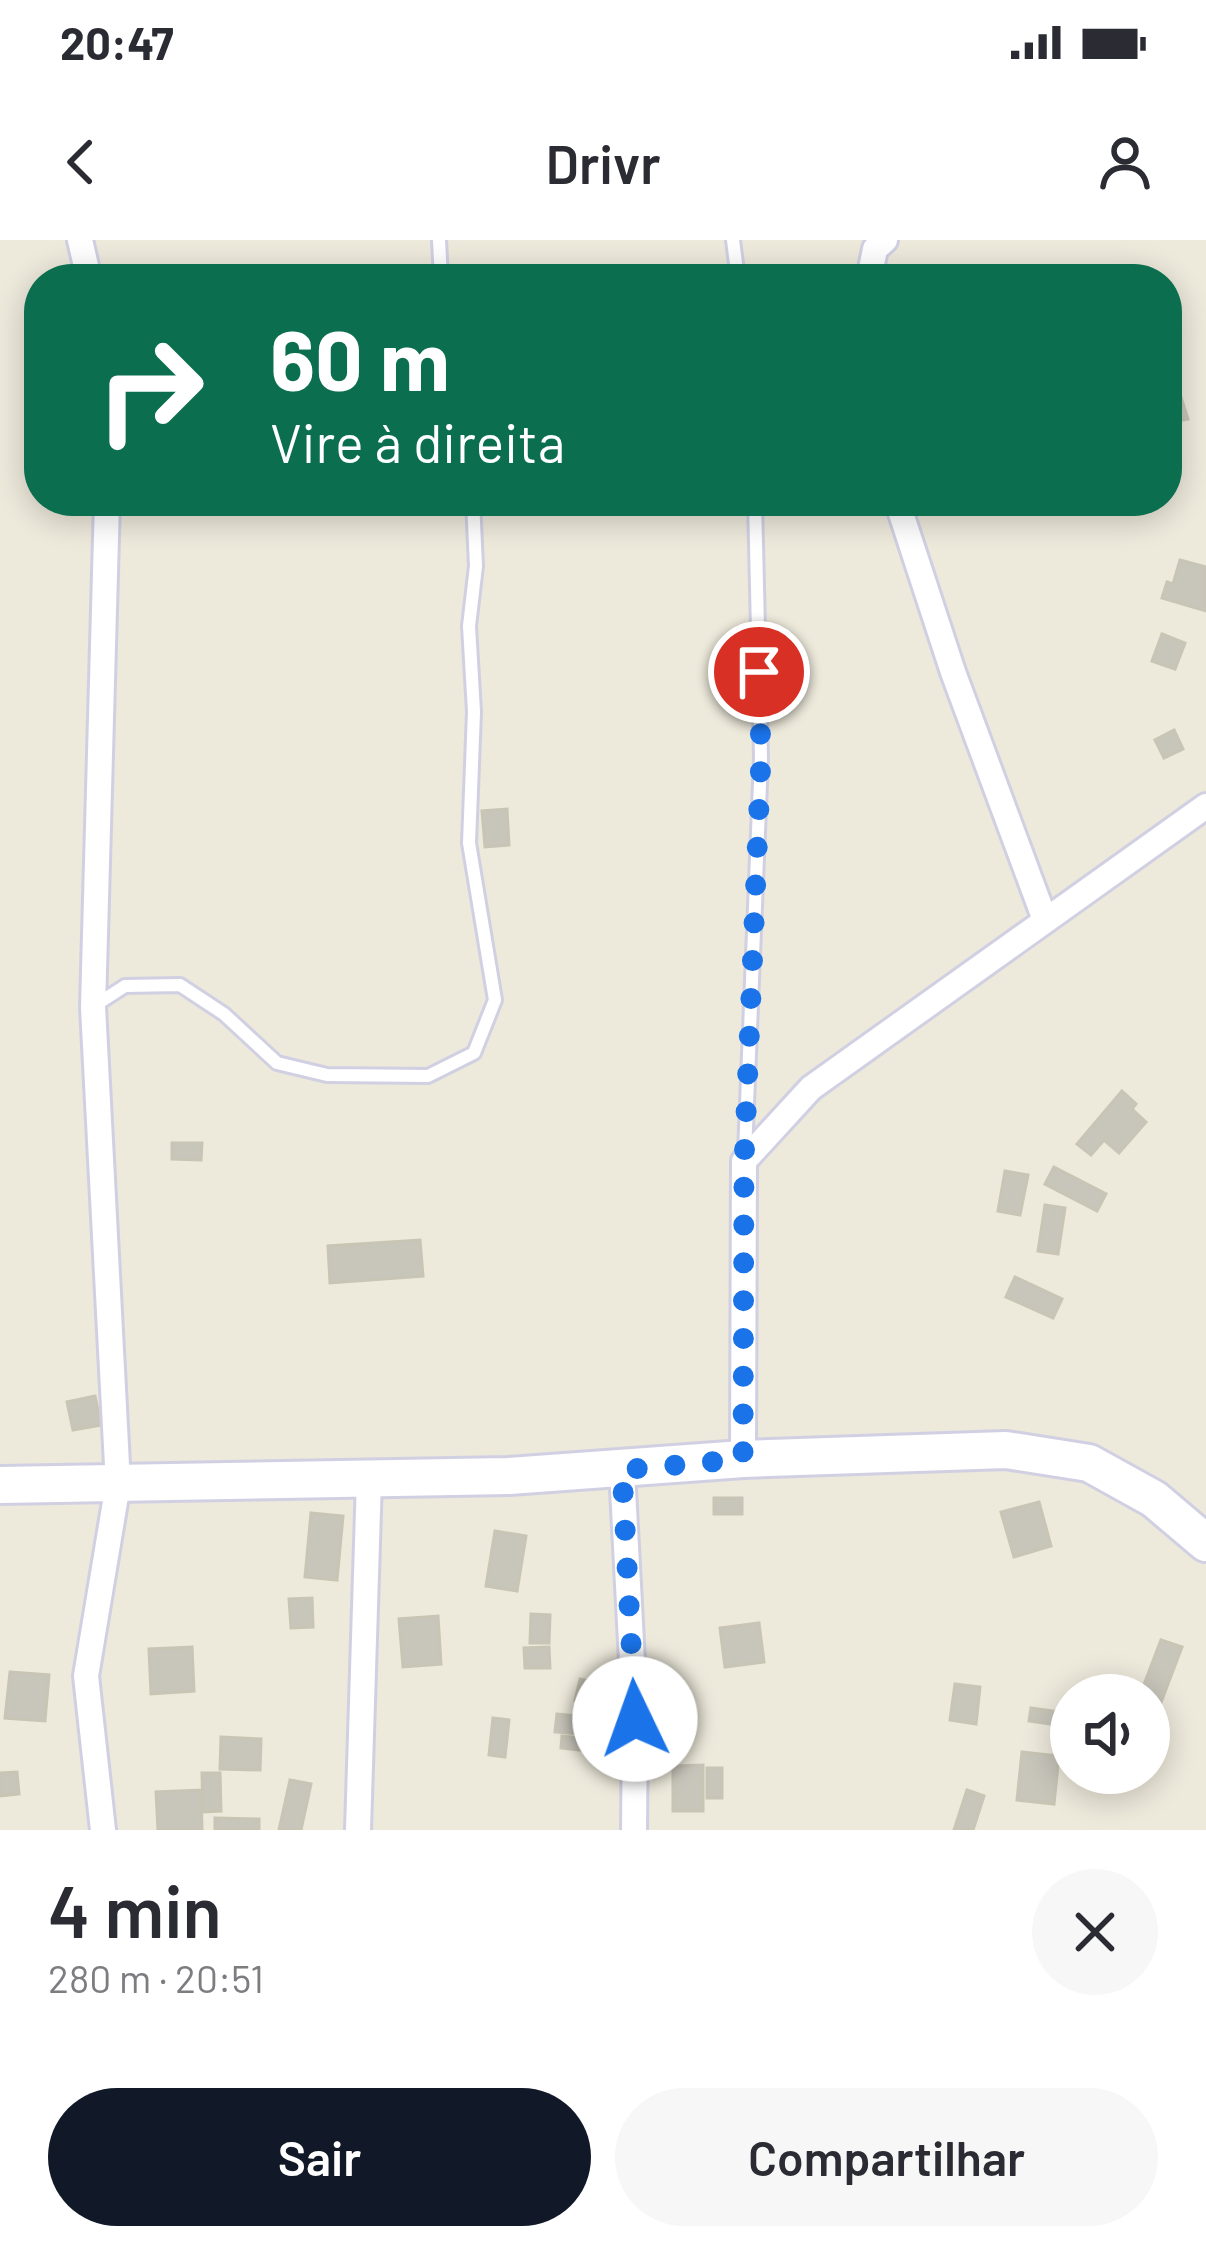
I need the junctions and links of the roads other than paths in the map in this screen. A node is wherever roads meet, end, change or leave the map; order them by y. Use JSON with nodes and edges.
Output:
{"nodes":[{"id":1,"x":107,"y":516,"type":"edge"},
{"id":2,"x":474,"y":516,"type":"edge"},
{"id":3,"x":755,"y":516,"type":"edge"},
{"id":4,"x":902,"y":516,"type":"edge"},
{"id":5,"x":1206,"y":806,"type":"edge"},
{"id":6,"x":1045,"y":920,"type":"junction"},
{"id":7,"x":94,"y":1007,"type":"junction"},
{"id":8,"x":744,"y":1162,"type":"junction"},
{"id":9,"x":743,"y":1459,"type":"junction"},
{"id":10,"x":622,"y":1470,"type":"junction"},
{"id":11,"x":369,"y":1479,"type":"junction"},
{"id":12,"x":118,"y":1484,"type":"junction"},
{"id":13,"x":0,"y":1485,"type":"edge"},
{"id":14,"x":1206,"y":1544,"type":"edge"},
{"id":15,"x":103,"y":1830,"type":"edge"},
{"id":16,"x":358,"y":1830,"type":"edge"},
{"id":17,"x":634,"y":1830,"type":"edge"}],
"edges":[{"from":1,"to":7,"type":"street"},
{"from":2,"to":7,"type":"lane"},
{"from":3,"to":8,"type":"lane"},
{"from":4,"to":6,"type":"street"},
{"from":5,"to":6,"type":"street"},
{"from":6,"to":8,"type":"street"},
{"from":7,"to":12,"type":"street"},
{"from":8,"to":9,"type":"street"},
{"from":9,"to":10,"type":"street"},
{"from":9,"to":14,"type":"street"},
{"from":10,"to":11,"type":"street"},
{"from":10,"to":17,"type":"street"},
{"from":11,"to":12,"type":"street"},
{"from":11,"to":16,"type":"street"},
{"from":12,"to":13,"type":"street"},
{"from":12,"to":15,"type":"street"}]}
